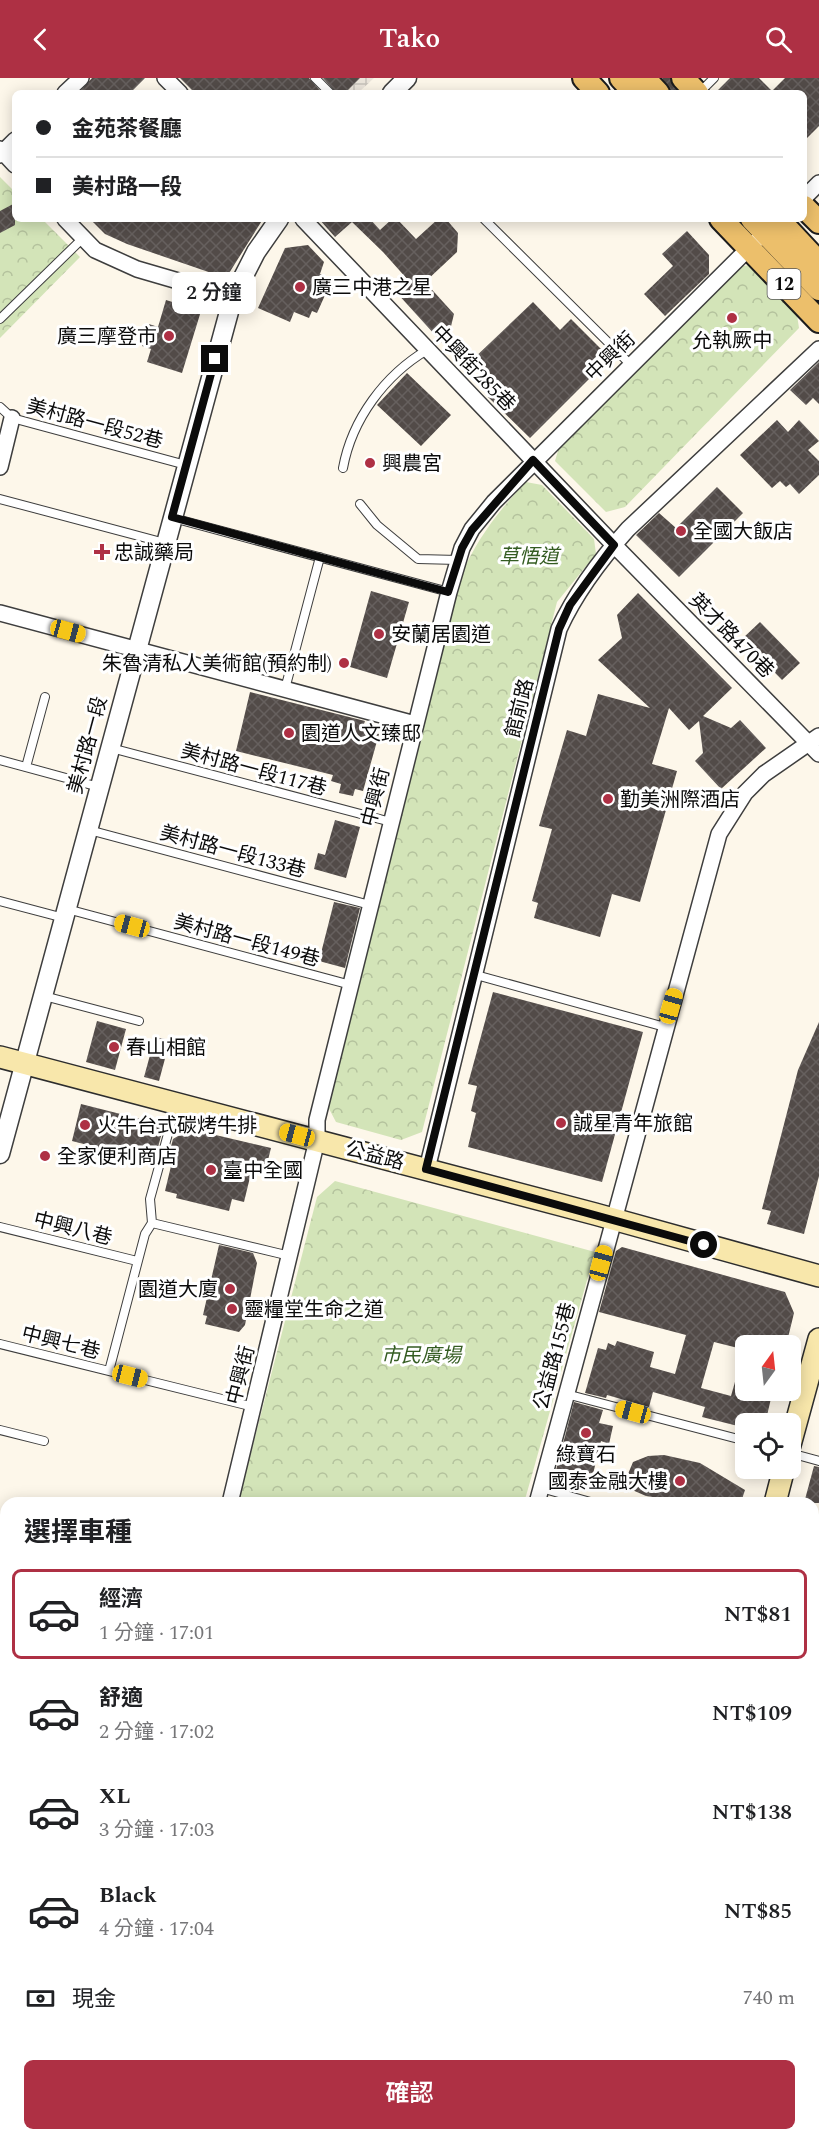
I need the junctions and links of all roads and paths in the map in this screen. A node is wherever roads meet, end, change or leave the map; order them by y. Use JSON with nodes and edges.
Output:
{"nodes":[{"id":1,"x":81,"y":78,"type":"edge"},
{"id":2,"x":165,"y":78,"type":"edge"},
{"id":3,"x":315,"y":78,"type":"edge"},
{"id":4,"x":407,"y":78,"type":"edge"},
{"id":5,"x":584,"y":78,"type":"edge"},
{"id":6,"x":621,"y":78,"type":"edge"},
{"id":7,"x":644,"y":78,"type":"edge"},
{"id":8,"x":683,"y":78,"type":"edge"},
{"id":9,"x":714,"y":78,"type":"edge"},
{"id":10,"x":68,"y":90,"type":"edge"},
{"id":11,"x":177,"y":90,"type":"edge"},
{"id":12,"x":327,"y":90,"type":"edge"},
{"id":13,"x":395,"y":90,"type":"edge"},
{"id":14,"x":595,"y":90,"type":"edge"},
{"id":15,"x":632,"y":90,"type":"edge"},
{"id":16,"x":655,"y":90,"type":"edge"},
{"id":17,"x":695,"y":90,"type":"edge"},
{"id":18,"x":701,"y":90,"type":"edge"},
{"id":19,"x":1,"y":152,"type":"edge"},
{"id":20,"x":12,"y":162,"type":"edge"},
{"id":21,"x":819,"y":183,"type":"edge"},
{"id":22,"x":807,"y":196,"type":"edge"},
{"id":23,"x":807,"y":210,"type":"edge"},
{"id":24,"x":68,"y":222,"type":"edge"},
{"id":25,"x":277,"y":222,"type":"edge"},
{"id":26,"x":306,"y":222,"type":"edge"},
{"id":27,"x":487,"y":222,"type":"edge"},
{"id":28,"x":741,"y":222,"type":"edge"},
{"id":29,"x":819,"y":222,"type":"edge"},
{"id":30,"x":767,"y":226,"type":"edge"},
{"id":31,"x":83,"y":238,"type":"junction"},
{"id":32,"x":819,"y":263,"type":"edge"},
{"id":33,"x":819,"y":289,"type":"edge"},
{"id":34,"x":233,"y":297,"type":"junction"},
{"id":35,"x":0,"y":319,"type":"edge"},
{"id":36,"x":819,"y":321,"type":"edge"},
{"id":37,"x":427,"y":350,"type":"junction"},
{"id":38,"x":819,"y":350,"type":"edge"},
{"id":39,"x":631,"y":366,"type":"junction"},
{"id":40,"x":0,"y":407,"type":"edge"},
{"id":41,"x":12,"y":418,"type":"junction"},
{"id":42,"x":533,"y":460,"type":"junction"},
{"id":43,"x":186,"y":465,"type":"junction"},
{"id":44,"x":0,"y":466,"type":"edge"},
{"id":45,"x":343,"y":468,"type":"dead end"},
{"id":46,"x":0,"y":499,"type":"edge"},
{"id":47,"x":360,"y":504,"type":"dead end"},
{"id":48,"x":172,"y":517,"type":"junction"},
{"id":49,"x":165,"y":543,"type":"junction"},
{"id":50,"x":614,"y":545,"type":"junction"},
{"id":51,"x":320,"y":557,"type":"junction"},
{"id":52,"x":458,"y":560,"type":"junction"},
{"id":53,"x":448,"y":592,"type":"junction"},
{"id":54,"x":0,"y":613,"type":"edge"},
{"id":55,"x":136,"y":650,"type":"junction"},
{"id":56,"x":285,"y":689,"type":"junction"},
{"id":57,"x":45,"y":697,"type":"dead end"},
{"id":58,"x":415,"y":724,"type":"junction"},
{"id":59,"x":816,"y":744,"type":"edge"},
{"id":60,"x":110,"y":748,"type":"junction"},
{"id":61,"x":0,"y":760,"type":"edge"},
{"id":62,"x":26,"y":767,"type":"junction"},
{"id":63,"x":99,"y":787,"type":"junction"},
{"id":64,"x":391,"y":822,"type":"junction"},
{"id":65,"x":87,"y":830,"type":"junction"},
{"id":66,"x":0,"y":901,"type":"edge"},
{"id":67,"x":370,"y":905,"type":"junction"},
{"id":68,"x":65,"y":913,"type":"junction"},
{"id":69,"x":476,"y":975,"type":"junction"},
{"id":70,"x":351,"y":985,"type":"junction"},
{"id":71,"x":43,"y":995,"type":"junction"},
{"id":72,"x":139,"y":1021,"type":"dead end"},
{"id":73,"x":665,"y":1027,"type":"junction"},
{"id":74,"x":0,"y":1057,"type":"edge"},
{"id":75,"x":24,"y":1063,"type":"junction"},
{"id":76,"x":177,"y":1103,"type":"junction"},
{"id":77,"x":317,"y":1140,"type":"junction"},
{"id":78,"x":0,"y":1154,"type":"edge"},
{"id":79,"x":426,"y":1169,"type":"junction"},
{"id":80,"x":612,"y":1220,"type":"junction"},
{"id":81,"x":152,"y":1223,"type":"junction"},
{"id":82,"x":0,"y":1227,"type":"edge"},
{"id":83,"x":290,"y":1256,"type":"junction"},
{"id":84,"x":137,"y":1261,"type":"junction"},
{"id":85,"x":819,"y":1276,"type":"edge"},
{"id":86,"x":819,"y":1339,"type":"edge"},
{"id":87,"x":0,"y":1344,"type":"edge"},
{"id":88,"x":109,"y":1371,"type":"junction"},
{"id":89,"x":566,"y":1394,"type":"junction"},
{"id":90,"x":254,"y":1407,"type":"junction"},
{"id":91,"x":799,"y":1413,"type":"edge"},
{"id":92,"x":0,"y":1430,"type":"edge"},
{"id":93,"x":735,"y":1439,"type":"edge"},
{"id":94,"x":44,"y":1442,"type":"dead end"},
{"id":95,"x":801,"y":1457,"type":"edge"},
{"id":96,"x":819,"y":1461,"type":"edge"},
{"id":97,"x":781,"y":1479,"type":"edge"},
{"id":98,"x":538,"y":1496,"type":"edge"},
{"id":99,"x":232,"y":1497,"type":"edge"},
{"id":100,"x":777,"y":1497,"type":"edge"}],
"edges":[{"from":1,"to":10,"type":"street"},
{"from":2,"to":11,"type":"street"},
{"from":3,"to":12,"type":"lane"},
{"from":4,"to":13,"type":"street"},
{"from":5,"to":14,"type":"main road"},
{"from":6,"to":15,"type":"main road"},
{"from":7,"to":16,"type":"main road"},
{"from":8,"to":17,"type":"main road"},
{"from":9,"to":18,"type":"lane"},
{"from":19,"to":20,"type":"street"},
{"from":21,"to":22,"type":"street"},
{"from":23,"to":29,"type":"main road"},
{"from":24,"to":31,"type":"street"},
{"from":25,"to":34,"type":"street","name":"美村路一段"},
{"from":26,"to":37,"type":"street","name":"中興街285巷"},
{"from":27,"to":39,"type":"lane"},
{"from":28,"to":30,"type":"main road","number":"12"},
{"from":30,"to":32,"type":"main road","number":"12"},
{"from":30,"to":33,"type":"main road","number":"12"},
{"from":30,"to":36,"type":"main road","number":"12"},
{"from":30,"to":39,"type":"street","name":"中興街"},
{"from":31,"to":34,"type":"street"},
{"from":31,"to":35,"type":"lane"},
{"from":34,"to":43,"type":"street","name":"美村路一段"},
{"from":37,"to":42,"type":"street","name":"中興街285巷"},
{"from":37,"to":45,"type":"lane"},
{"from":38,"to":50,"type":"street","name":"館前路"},
{"from":39,"to":42,"type":"street","name":"中興街"},
{"from":40,"to":41,"type":"lane","name":"美村路一段52巷"},
{"from":41,"to":43,"type":"lane","name":"美村路一段52巷"},
{"from":41,"to":44,"type":"street"},
{"from":42,"to":50,"type":"street","name":"中興街285巷"},
{"from":42,"to":52,"type":"street","name":"中興街"},
{"from":43,"to":48,"type":"street","name":"美村路一段"},
{"from":46,"to":49,"type":"lane"},
{"from":47,"to":52,"type":"lane"},
{"from":48,"to":49,"type":"street","name":"美村路一段"},
{"from":48,"to":51,"type":"lane"},
{"from":49,"to":55,"type":"street","name":"美村路一段"},
{"from":50,"to":59,"type":"street","name":"英才路470巷"},
{"from":50,"to":69,"type":"street","name":"館前路"},
{"from":51,"to":53,"type":"lane"},
{"from":51,"to":56,"type":"lane"},
{"from":52,"to":53,"type":"street","name":"中興街"},
{"from":53,"to":58,"type":"street","name":"中興街"},
{"from":54,"to":55,"type":"street"},
{"from":55,"to":56,"type":"street"},
{"from":55,"to":60,"type":"street","name":"美村路一段"},
{"from":56,"to":58,"type":"street"},
{"from":57,"to":62,"type":"lane"},
{"from":58,"to":64,"type":"street","name":"中興街"},
{"from":59,"to":73,"type":"street","name":"公益路155巷"},
{"from":60,"to":63,"type":"street","name":"美村路一段"},
{"from":60,"to":64,"type":"lane","name":"美村路一段117巷"},
{"from":61,"to":62,"type":"lane"},
{"from":62,"to":63,"type":"lane"},
{"from":63,"to":65,"type":"street","name":"美村路一段"},
{"from":64,"to":67,"type":"street","name":"中興街"},
{"from":65,"to":67,"type":"lane","name":"美村路一段133巷"},
{"from":65,"to":68,"type":"street","name":"美村路一段"},
{"from":66,"to":68,"type":"lane","name":"美村路一段149巷"},
{"from":67,"to":70,"type":"street","name":"中興街"},
{"from":68,"to":70,"type":"lane","name":"美村路一段149巷"},
{"from":68,"to":71,"type":"street","name":"美村路一段"},
{"from":69,"to":73,"type":"lane"},
{"from":69,"to":79,"type":"street","name":"館前路"},
{"from":70,"to":77,"type":"street","name":"中興街"},
{"from":71,"to":72,"type":"lane"},
{"from":71,"to":75,"type":"street","name":"美村路一段"},
{"from":73,"to":80,"type":"street","name":"公益路155巷"},
{"from":74,"to":75,"type":"main road","name":"公益路"},
{"from":75,"to":76,"type":"main road","name":"公益路"},
{"from":75,"to":78,"type":"street","name":"美村路一段"},
{"from":76,"to":77,"type":"main road","name":"公益路"},
{"from":76,"to":81,"type":"lane"},
{"from":77,"to":79,"type":"main road","name":"公益路"},
{"from":77,"to":83,"type":"street","name":"中興街"},
{"from":79,"to":80,"type":"main road","name":"公益路"},
{"from":80,"to":85,"type":"main road","name":"公益路"},
{"from":80,"to":89,"type":"street","name":"公益路155巷"},
{"from":81,"to":83,"type":"lane"},
{"from":81,"to":84,"type":"lane"},
{"from":82,"to":84,"type":"lane","name":"中興八巷"},
{"from":83,"to":90,"type":"street","name":"中興街"},
{"from":84,"to":88,"type":"lane"},
{"from":86,"to":91,"type":"main road"},
{"from":87,"to":88,"type":"lane","name":"中興七巷"},
{"from":88,"to":90,"type":"lane","name":"中興七巷"},
{"from":89,"to":93,"type":"lane"},
{"from":89,"to":98,"type":"street","name":"公益路155巷"},
{"from":90,"to":99,"type":"street","name":"中興街"},
{"from":92,"to":94,"type":"lane"},
{"from":95,"to":96,"type":"lane"},
{"from":97,"to":100,"type":"main road"}]}
